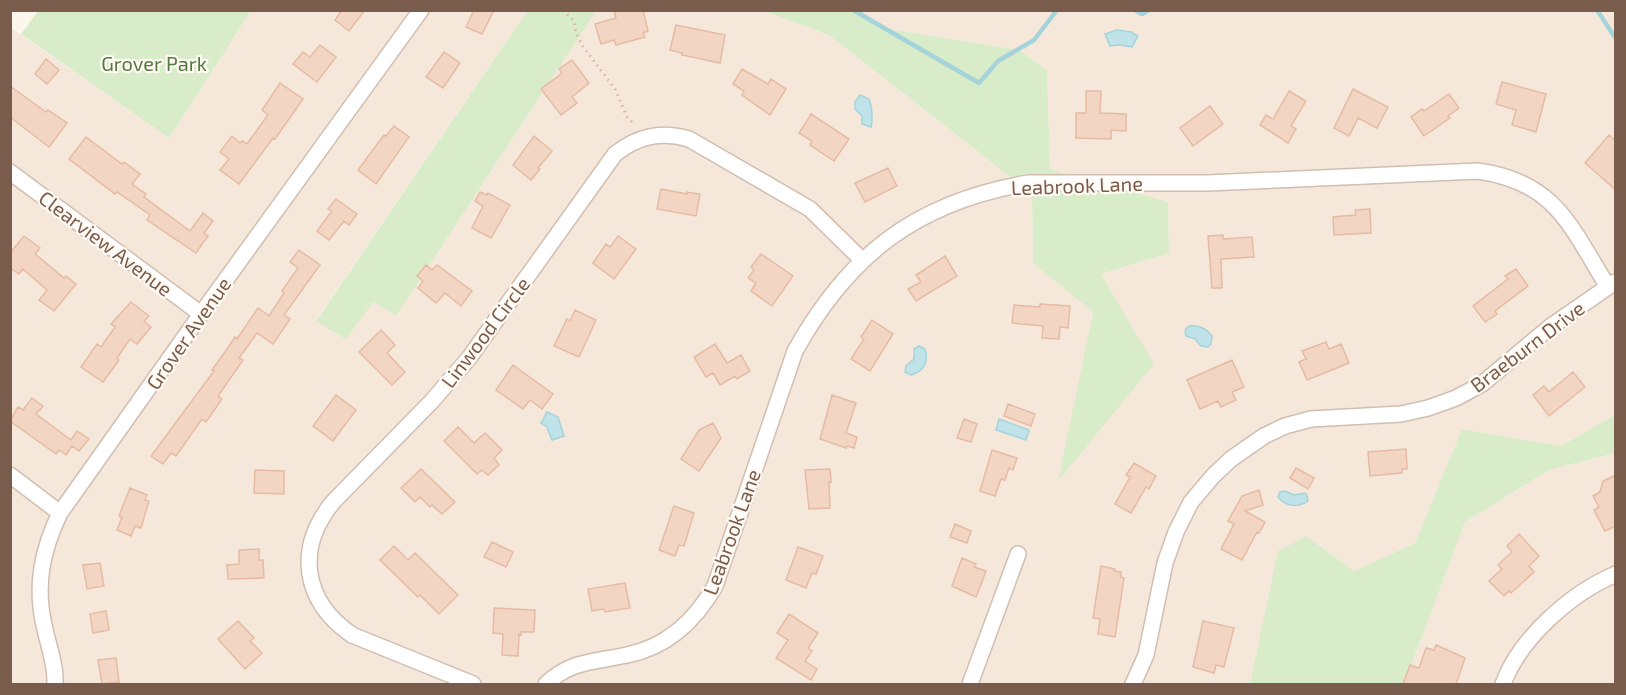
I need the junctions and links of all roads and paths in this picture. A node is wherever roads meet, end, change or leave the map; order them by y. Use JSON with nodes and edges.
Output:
{"nodes":[{"id":1,"x":421,"y":10,"type":"edge"},
{"id":2,"x":563,"y":10,"type":"edge"},
{"id":3,"x":635,"y":125,"type":"dead end"},
{"id":4,"x":10,"y":172,"type":"edge"},
{"id":5,"x":862,"y":260,"type":"junction"},
{"id":6,"x":1612,"y":284,"type":"edge"},
{"id":7,"x":201,"y":314,"type":"junction"},
{"id":8,"x":10,"y":475,"type":"edge"},
{"id":9,"x":60,"y":513,"type":"junction"},
{"id":10,"x":1018,"y":554,"type":"dead end"},
{"id":11,"x":1616,"y":574,"type":"edge"},
{"id":12,"x":55,"y":684,"type":"edge"},
{"id":13,"x":473,"y":684,"type":"edge"},
{"id":14,"x":546,"y":684,"type":"edge"},
{"id":15,"x":970,"y":684,"type":"edge"},
{"id":16,"x":1133,"y":684,"type":"edge"},
{"id":17,"x":1503,"y":684,"type":"edge"}],
"edges":[{"from":1,"to":7,"type":"street","name":"Grover Avenue"},
{"from":2,"to":3,"type":"path"},
{"from":4,"to":7,"type":"street","name":"Clearview Avenue"},
{"from":5,"to":6,"type":"street","name":"Leabrook Lane"},
{"from":5,"to":13,"type":"street","name":"Linwood Circle"},
{"from":5,"to":14,"type":"street","name":"Leabrook Lane"},
{"from":6,"to":16,"type":"street","name":"Braeburn Drive"},
{"from":7,"to":9,"type":"street","name":"Grover Avenue"},
{"from":8,"to":9,"type":"street"},
{"from":9,"to":12,"type":"street","name":"Grover Avenue"},
{"from":10,"to":15,"type":"street"},
{"from":11,"to":17,"type":"street"}]}
